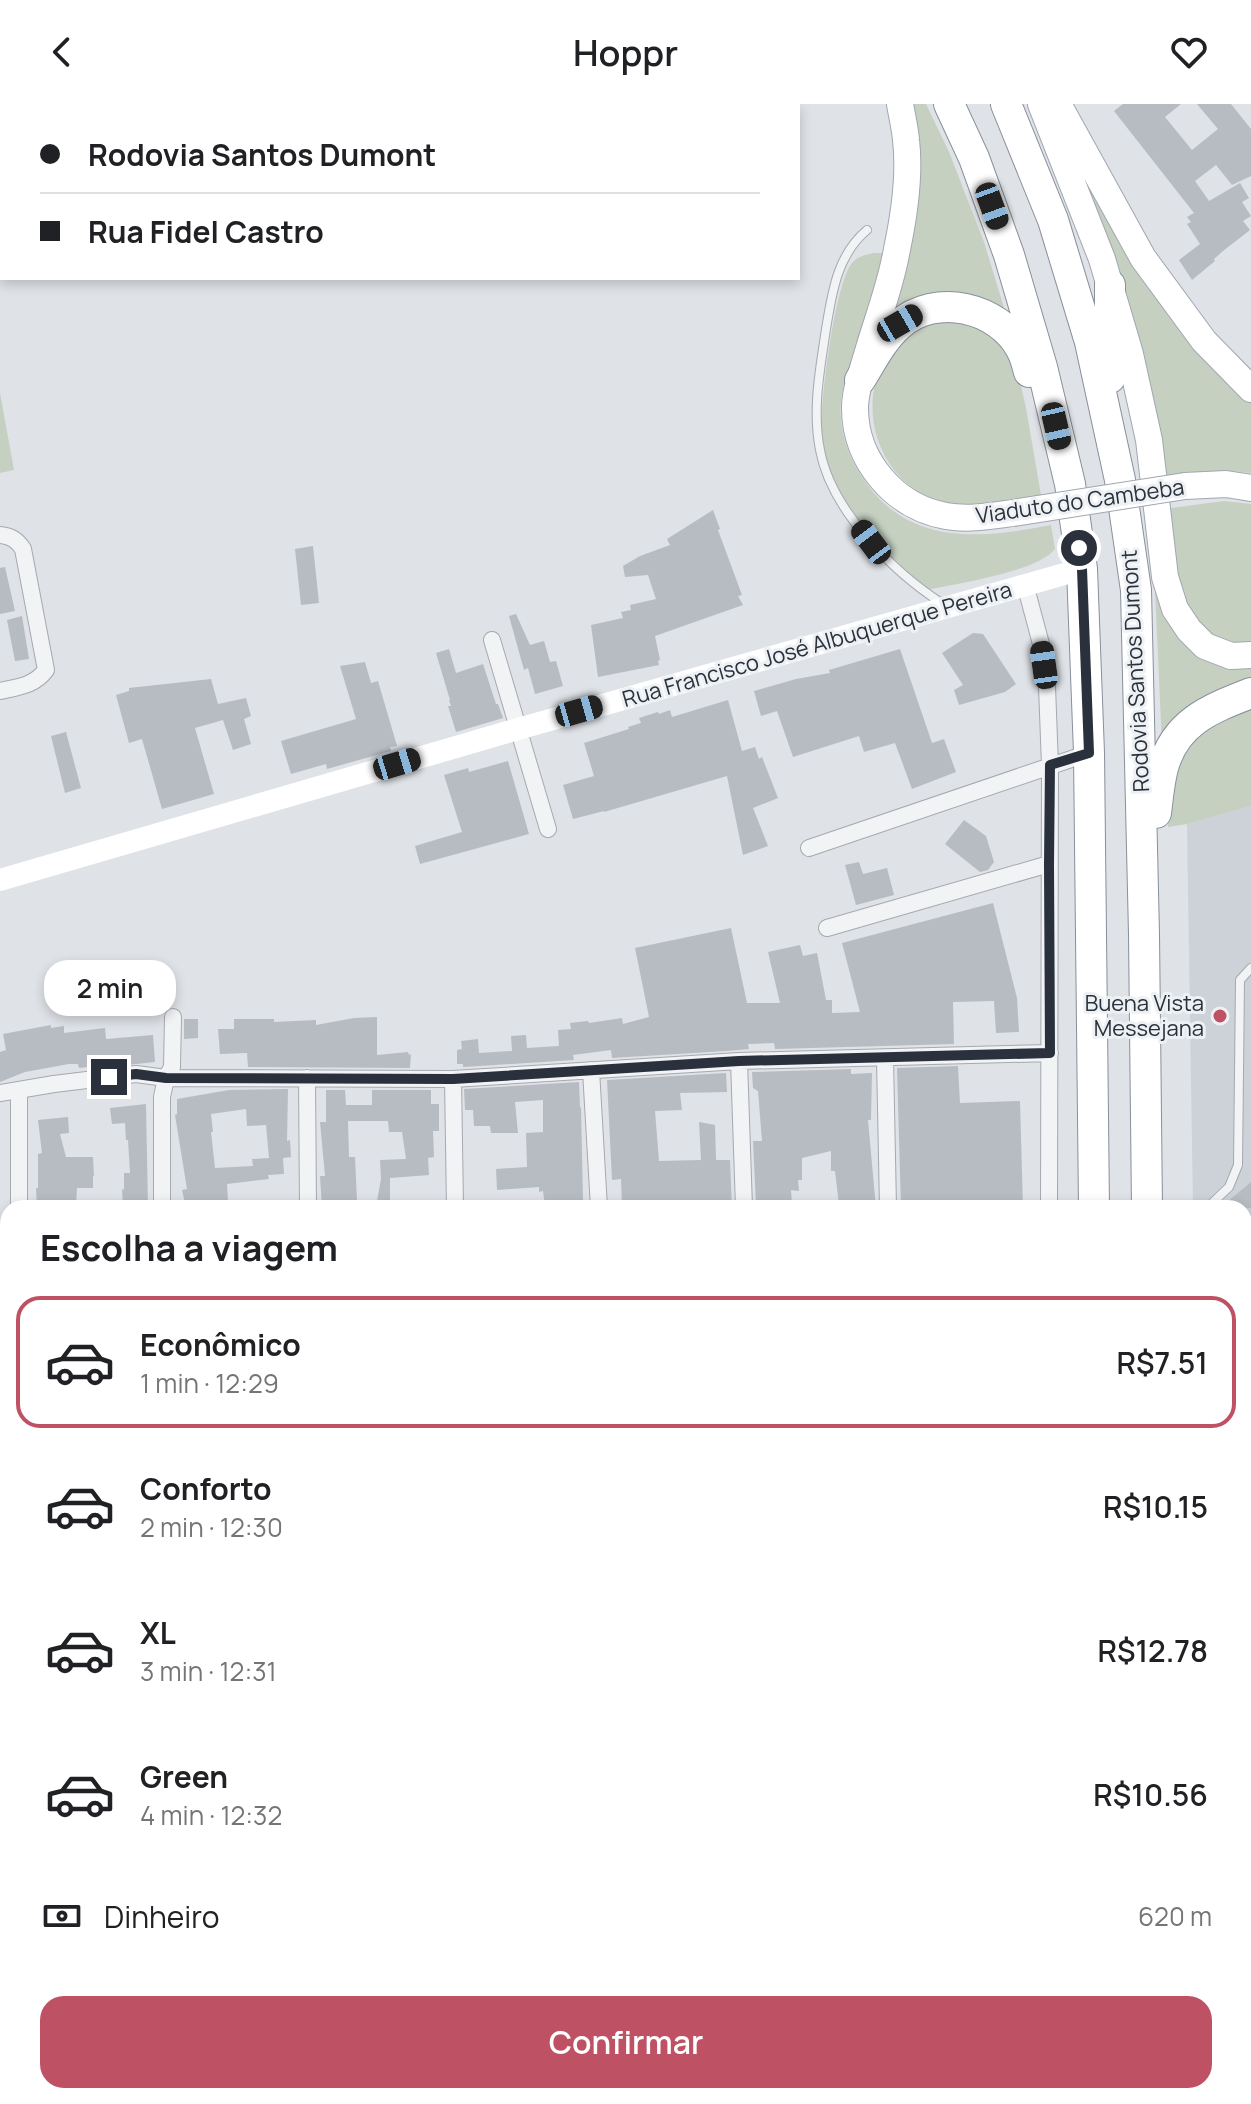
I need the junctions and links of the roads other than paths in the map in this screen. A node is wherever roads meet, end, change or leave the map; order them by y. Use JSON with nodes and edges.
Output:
{"nodes":[{"id":1,"x":900,"y":104,"type":"edge"},
{"id":2,"x":949,"y":104,"type":"edge"},
{"id":3,"x":1006,"y":104,"type":"edge"},
{"id":4,"x":1041,"y":104,"type":"edge"},
{"id":5,"x":1058,"y":104,"type":"edge"},
{"id":6,"x":867,"y":230,"type":"dead end"},
{"id":7,"x":1110,"y":285,"type":"junction"},
{"id":8,"x":860,"y":380,"type":"junction"},
{"id":9,"x":1251,"y":389,"type":"edge"},
{"id":10,"x":1110,"y":428,"type":"junction"},
{"id":11,"x":1070,"y":484,"type":"junction"},
{"id":12,"x":1251,"y":488,"type":"edge"},
{"id":13,"x":0,"y":535,"type":"edge"},
{"id":14,"x":1082,"y":569,"type":"junction"},
{"id":15,"x":1025,"y":584,"type":"junction"},
{"id":16,"x":947,"y":606,"type":"junction"},
{"id":17,"x":492,"y":640,"type":"dead end"},
{"id":18,"x":1251,"y":655,"type":"edge"},
{"id":19,"x":0,"y":691,"type":"edge"},
{"id":20,"x":1251,"y":693,"type":"edge"},
{"id":21,"x":518,"y":729,"type":"junction"},
{"id":22,"x":1089,"y":753,"type":"junction"},
{"id":23,"x":1050,"y":765,"type":"junction"},
{"id":24,"x":548,"y":829,"type":"dead end"},
{"id":25,"x":809,"y":848,"type":"dead end"},
{"id":26,"x":1049,"y":864,"type":"junction"},
{"id":27,"x":0,"y":880,"type":"edge"},
{"id":28,"x":827,"y":928,"type":"dead end"},
{"id":29,"x":1144,"y":934,"type":"junction"},
{"id":30,"x":1251,"y":968,"type":"edge"},
{"id":31,"x":173,"y":1017,"type":"dead end"},
{"id":32,"x":1050,"y":1053,"type":"junction"},
{"id":33,"x":885,"y":1058,"type":"junction"},
{"id":34,"x":739,"y":1061,"type":"junction"},
{"id":35,"x":591,"y":1070,"type":"junction"},
{"id":36,"x":166,"y":1078,"type":"junction"},
{"id":37,"x":307,"y":1078,"type":"junction"},
{"id":38,"x":453,"y":1079,"type":"junction"},
{"id":39,"x":19,"y":1091,"type":"junction"},
{"id":40,"x":0,"y":1093,"type":"edge"},
{"id":41,"x":19,"y":1200,"type":"edge"},
{"id":42,"x":162,"y":1200,"type":"edge"},
{"id":43,"x":308,"y":1200,"type":"edge"},
{"id":44,"x":455,"y":1200,"type":"edge"},
{"id":45,"x":599,"y":1200,"type":"edge"},
{"id":46,"x":744,"y":1200,"type":"edge"},
{"id":47,"x":888,"y":1200,"type":"edge"},
{"id":48,"x":1049,"y":1200,"type":"edge"},
{"id":49,"x":1094,"y":1200,"type":"edge"},
{"id":50,"x":1147,"y":1200,"type":"edge"},
{"id":51,"x":1215,"y":1200,"type":"edge"}],
"edges":[{"from":1,"to":8,"type":"main road","name":"Viaduto do Cambeba"},
{"from":2,"to":11,"type":"highway"},
{"from":3,"to":10,"type":"highway","name":"Rodovia Santos Dumont"},
{"from":4,"to":7,"type":"main road"},
{"from":5,"to":9,"type":"main road"},
{"from":6,"to":16,"type":"lane"},
{"from":7,"to":10,"type":"highway"},
{"from":7,"to":18,"type":"main road"},
{"from":8,"to":11,"type":"highway"},
{"from":8,"to":12,"type":"main road","name":"Viaduto do Cambeba","bridge":true},
{"from":10,"to":29,"type":"highway","name":"Rodovia Santos Dumont"},
{"from":11,"to":14,"type":"highway"},
{"from":13,"to":19,"type":"street"},
{"from":14,"to":15,"type":"main road","name":"Rua Francisco José Albuquerque Pereira"},
{"from":14,"to":22,"type":"highway"},
{"from":15,"to":16,"type":"main road","name":"Rua Francisco José Albuquerque Pereira"},
{"from":15,"to":23,"type":"street"},
{"from":16,"to":21,"type":"main road","name":"Rua Francisco José Albuquerque Pereira"},
{"from":17,"to":21,"type":"street"},
{"from":20,"to":29,"type":"highway"},
{"from":21,"to":24,"type":"street"},
{"from":21,"to":27,"type":"main road","name":"Rua Francisco José Albuquerque Pereira"},
{"from":22,"to":23,"type":"street"},
{"from":22,"to":49,"type":"highway"},
{"from":23,"to":25,"type":"street"},
{"from":23,"to":26,"type":"street"},
{"from":26,"to":28,"type":"street"},
{"from":26,"to":32,"type":"street"},
{"from":29,"to":50,"type":"highway","name":"Rodovia Santos Dumont"},
{"from":30,"to":51,"type":"lane"},
{"from":31,"to":36,"type":"street"},
{"from":32,"to":33,"type":"street"},
{"from":32,"to":48,"type":"street"},
{"from":33,"to":34,"type":"street"},
{"from":33,"to":47,"type":"street"},
{"from":34,"to":35,"type":"street"},
{"from":34,"to":46,"type":"street"},
{"from":35,"to":38,"type":"street"},
{"from":35,"to":45,"type":"street"},
{"from":36,"to":37,"type":"street"},
{"from":36,"to":39,"type":"street"},
{"from":36,"to":42,"type":"street"},
{"from":37,"to":38,"type":"street"},
{"from":37,"to":43,"type":"street"},
{"from":38,"to":44,"type":"street"},
{"from":39,"to":40,"type":"street"},
{"from":39,"to":41,"type":"street"}]}
